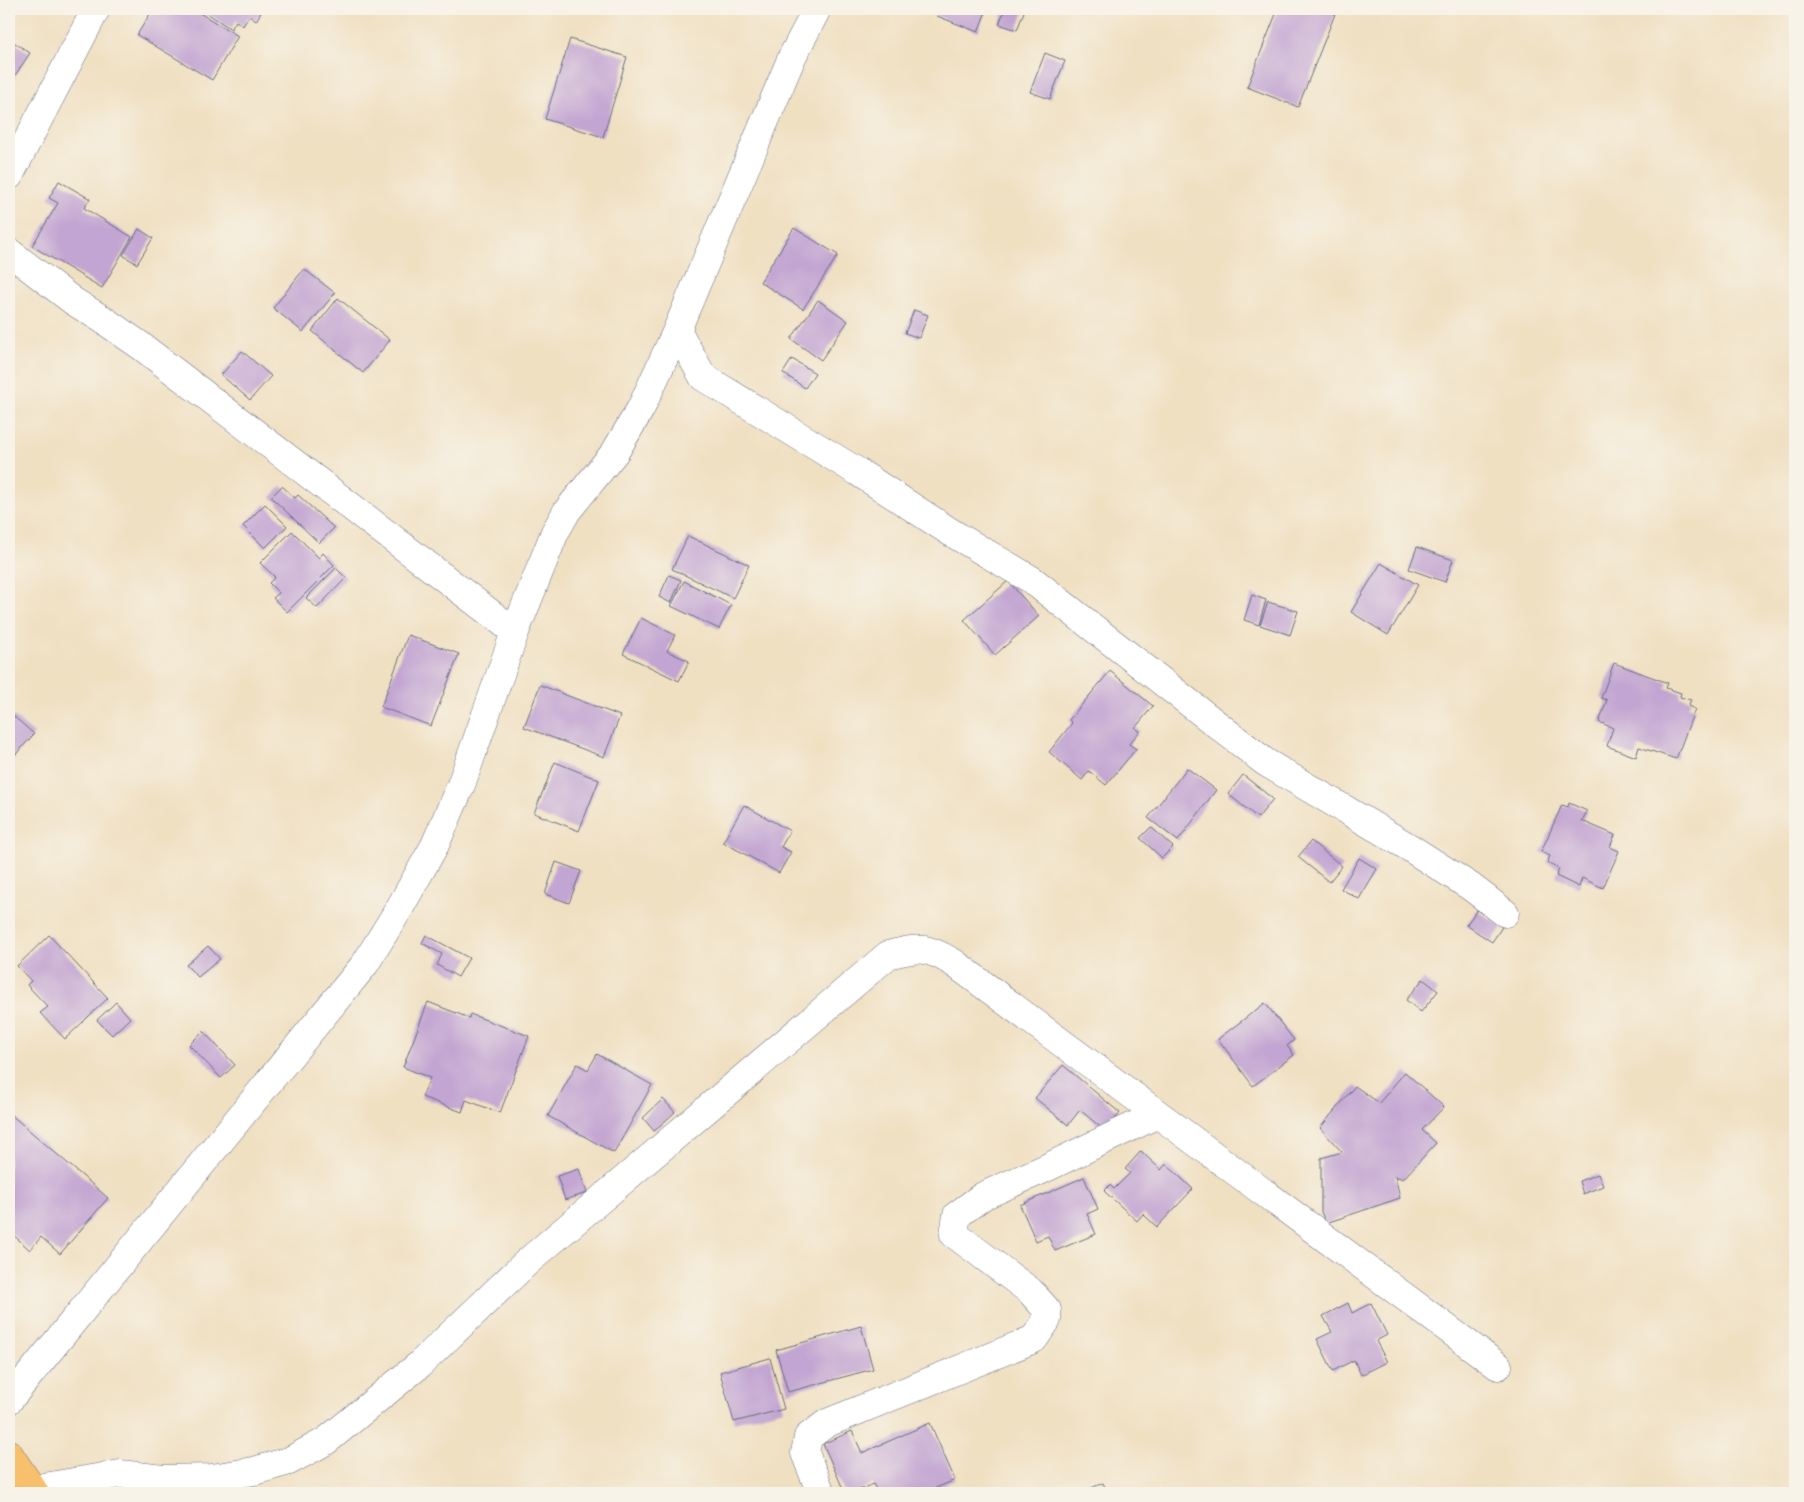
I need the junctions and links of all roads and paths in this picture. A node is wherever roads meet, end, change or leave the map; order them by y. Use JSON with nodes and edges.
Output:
{"nodes":[{"id":1,"x":96,"y":9,"type":"edge"},
{"id":2,"x":817,"y":9,"type":"edge"},
{"id":3,"x":9,"y":176,"type":"edge"},
{"id":4,"x":9,"y":252,"type":"edge"},
{"id":5,"x":677,"y":330,"type":"junction"},
{"id":6,"x":515,"y":632,"type":"junction"},
{"id":7,"x":1504,"y":913,"type":"dead end"},
{"id":8,"x":1156,"y":1115,"type":"junction"},
{"id":9,"x":1498,"y":1366,"type":"dead end"},
{"id":10,"x":9,"y":1400,"type":"edge"},
{"id":11,"x":9,"y":1454,"type":"edge"},
{"id":12,"x":34,"y":1491,"type":"edge"},
{"id":13,"x":821,"y":1493,"type":"edge"}],
"edges":[{"from":1,"to":3,"type":"street"},
{"from":2,"to":5,"type":"street"},
{"from":4,"to":6,"type":"street"},
{"from":5,"to":6,"type":"street"},
{"from":5,"to":7,"type":"street"},
{"from":6,"to":10,"type":"street"},
{"from":8,"to":9,"type":"street"},
{"from":8,"to":12,"type":"street"},
{"from":8,"to":13,"type":"street"},
{"from":11,"to":12,"type":"main road"}]}
